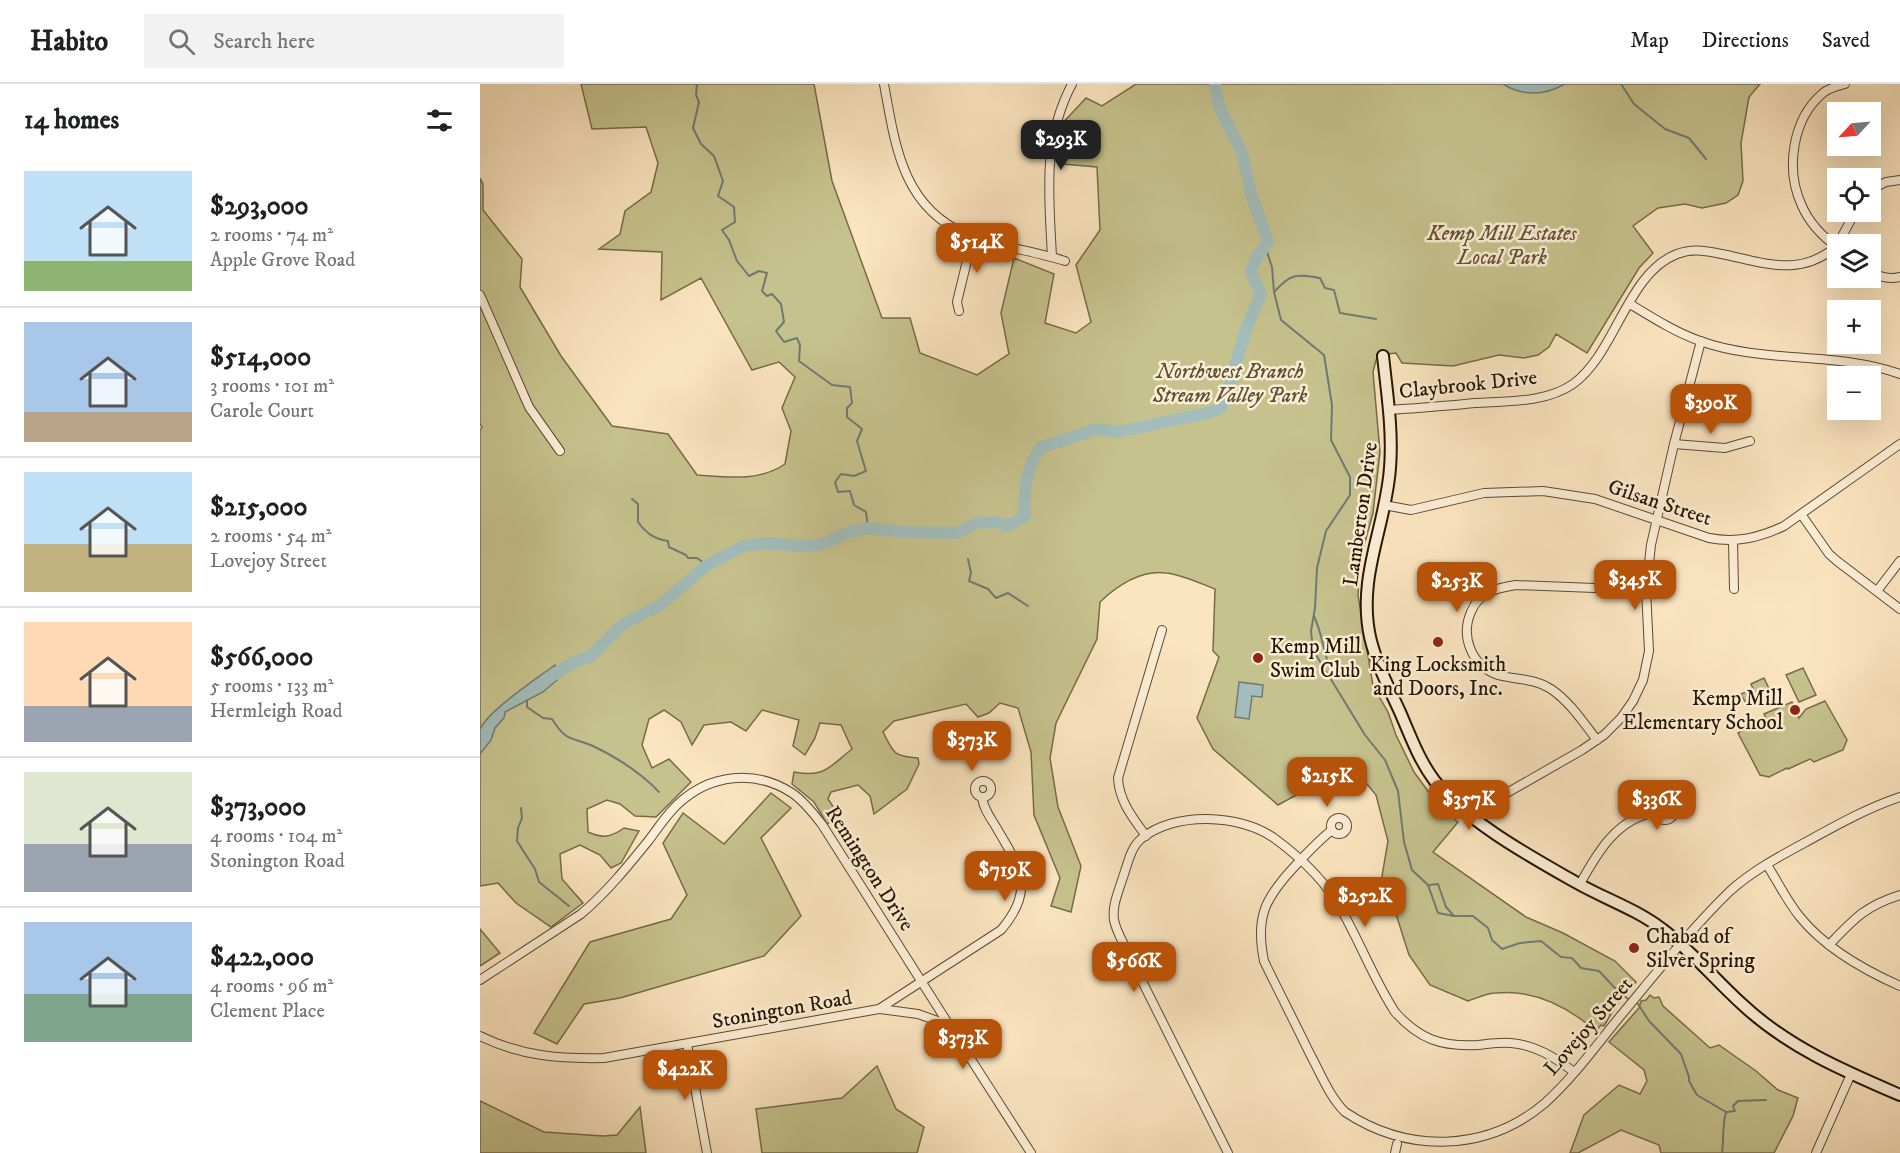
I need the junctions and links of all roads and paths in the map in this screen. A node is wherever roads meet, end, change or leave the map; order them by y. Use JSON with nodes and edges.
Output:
{"nodes":[{"id":1,"x":884,"y":84,"type":"edge"},
{"id":2,"x":1072,"y":84,"type":"edge"},
{"id":3,"x":1845,"y":84,"type":"edge"},
{"id":4,"x":1900,"y":180,"type":"edge"},
{"id":5,"x":1881,"y":184,"type":"edge"},
{"id":6,"x":973,"y":236,"type":"junction"},
{"id":7,"x":1827,"y":236,"type":"edge"},
{"id":8,"x":1827,"y":254,"type":"edge"},
{"id":9,"x":1052,"y":257,"type":"junction"},
{"id":10,"x":1065,"y":261,"type":"dead end"},
{"id":11,"x":1881,"y":277,"type":"edge"},
{"id":12,"x":1899,"y":277,"type":"edge"},
{"id":13,"x":480,"y":295,"type":"edge"},
{"id":14,"x":1630,"y":304,"type":"junction"},
{"id":15,"x":959,"y":311,"type":"dead end"},
{"id":16,"x":1701,"y":341,"type":"junction"},
{"id":17,"x":1383,"y":356,"type":"dead end"},
{"id":18,"x":1900,"y":374,"type":"edge"},
{"id":19,"x":1389,"y":410,"type":"junction"},
{"id":20,"x":1750,"y":441,"type":"dead end"},
{"id":21,"x":1674,"y":444,"type":"junction"},
{"id":22,"x":1900,"y":444,"type":"edge"},
{"id":23,"x":560,"y":451,"type":"dead end"},
{"id":24,"x":1384,"y":505,"type":"junction"},
{"id":25,"x":1801,"y":513,"type":"junction"},
{"id":26,"x":1656,"y":520,"type":"junction"},
{"id":27,"x":1733,"y":540,"type":"junction"},
{"id":28,"x":1900,"y":561,"type":"edge"},
{"id":29,"x":1734,"y":589,"type":"dead end"},
{"id":30,"x":1646,"y":590,"type":"junction"},
{"id":31,"x":1877,"y":591,"type":"junction"},
{"id":32,"x":1900,"y":609,"type":"edge"},
{"id":33,"x":1162,"y":630,"type":"dead end"},
{"id":34,"x":1597,"y":740,"type":"junction"},
{"id":35,"x":982,"y":797,"type":"dead end"},
{"id":36,"x":1900,"y":797,"type":"edge"},
{"id":37,"x":1656,"y":812,"type":"dead end"},
{"id":38,"x":1470,"y":814,"type":"junction"},
{"id":39,"x":1332,"y":830,"type":"dead end"},
{"id":40,"x":1146,"y":836,"type":"junction"},
{"id":41,"x":1300,"y":860,"type":"junction"},
{"id":42,"x":1767,"y":865,"type":"junction"},
{"id":43,"x":1580,"y":884,"type":"junction"},
{"id":44,"x":1900,"y":895,"type":"edge"},
{"id":45,"x":1681,"y":945,"type":"junction"},
{"id":46,"x":1829,"y":945,"type":"junction"},
{"id":47,"x":480,"y":980,"type":"edge"},
{"id":48,"x":922,"y":982,"type":"junction"},
{"id":49,"x":1900,"y":986,"type":"edge"},
{"id":50,"x":879,"y":1008,"type":"junction"},
{"id":51,"x":949,"y":1025,"type":"junction"},
{"id":52,"x":480,"y":1036,"type":"edge"},
{"id":53,"x":687,"y":1044,"type":"junction"},
{"id":54,"x":1574,"y":1072,"type":"junction"},
{"id":55,"x":1851,"y":1074,"type":"junction"},
{"id":56,"x":1900,"y":1095,"type":"edge"},
{"id":57,"x":1440,"y":1150,"type":"dead end"},
{"id":58,"x":707,"y":1153,"type":"edge"},
{"id":59,"x":1031,"y":1153,"type":"edge"},
{"id":60,"x":1228,"y":1153,"type":"edge"},
{"id":61,"x":1395,"y":1153,"type":"edge"},
{"id":62,"x":1816,"y":1153,"type":"edge"}],
"edges":[{"from":1,"to":6,"type":"street"},
{"from":2,"to":9,"type":"street"},
{"from":3,"to":7,"type":"street"},
{"from":4,"to":5,"type":"street"},
{"from":6,"to":9,"type":"street"},
{"from":6,"to":15,"type":"street"},
{"from":8,"to":14,"type":"street","name":"Claybrook Drive"},
{"from":9,"to":10,"type":"street"},
{"from":11,"to":12,"type":"street"},
{"from":13,"to":23,"type":"street"},
{"from":14,"to":16,"type":"street"},
{"from":14,"to":19,"type":"street","name":"Claybrook Drive"},
{"from":16,"to":18,"type":"street"},
{"from":16,"to":21,"type":"street"},
{"from":17,"to":19,"type":"street","name":"Lamberton Drive"},
{"from":19,"to":24,"type":"street","name":"Lamberton Drive"},
{"from":20,"to":21,"type":"street"},
{"from":21,"to":26,"type":"street"},
{"from":22,"to":25,"type":"street","name":"Gilsan Street"},
{"from":24,"to":26,"type":"street","name":"Gilsan Street"},
{"from":24,"to":38,"type":"street","name":"Lamberton Drive"},
{"from":25,"to":27,"type":"street","name":"Gilsan Street"},
{"from":25,"to":31,"type":"street"},
{"from":26,"to":27,"type":"street","name":"Gilsan Street"},
{"from":26,"to":30,"type":"street"},
{"from":27,"to":29,"type":"street"},
{"from":28,"to":31,"type":"street"},
{"from":30,"to":34,"type":"street"},
{"from":30,"to":34,"type":"street"},
{"from":31,"to":32,"type":"street"},
{"from":33,"to":40,"type":"street"},
{"from":34,"to":38,"type":"street"},
{"from":35,"to":48,"type":"street","name":"Stonington Road"},
{"from":36,"to":42,"type":"street","name":"Lovejoy Street"},
{"from":37,"to":43,"type":"street"},
{"from":38,"to":43,"type":"street","name":"Lamberton Drive"},
{"from":39,"to":41,"type":"street"},
{"from":40,"to":41,"type":"street"},
{"from":40,"to":60,"type":"street"},
{"from":41,"to":54,"type":"street"},
{"from":41,"to":61,"type":"street"},
{"from":42,"to":45,"type":"street","name":"Lovejoy Street"},
{"from":42,"to":46,"type":"street"},
{"from":43,"to":45,"type":"street","name":"Lamberton Drive"},
{"from":44,"to":46,"type":"street"},
{"from":45,"to":54,"type":"street","name":"Lovejoy Street"},
{"from":45,"to":55,"type":"street","name":"Lamberton Drive"},
{"from":46,"to":49,"type":"street"},
{"from":47,"to":48,"type":"street","name":"Remington Drive"},
{"from":48,"to":50,"type":"street","name":"Stonington Road"},
{"from":48,"to":51,"type":"street","name":"Remington Drive"},
{"from":50,"to":51,"type":"street","name":"Stonington Road"},
{"from":50,"to":53,"type":"street","name":"Stonington Road"},
{"from":51,"to":59,"type":"street"},
{"from":52,"to":53,"type":"street","name":"Stonington Road"},
{"from":53,"to":58,"type":"street"},
{"from":54,"to":57,"type":"street","name":"Lovejoy Street"},
{"from":55,"to":56,"type":"street","name":"Lamberton Drive"},
{"from":55,"to":62,"type":"street"}]}
